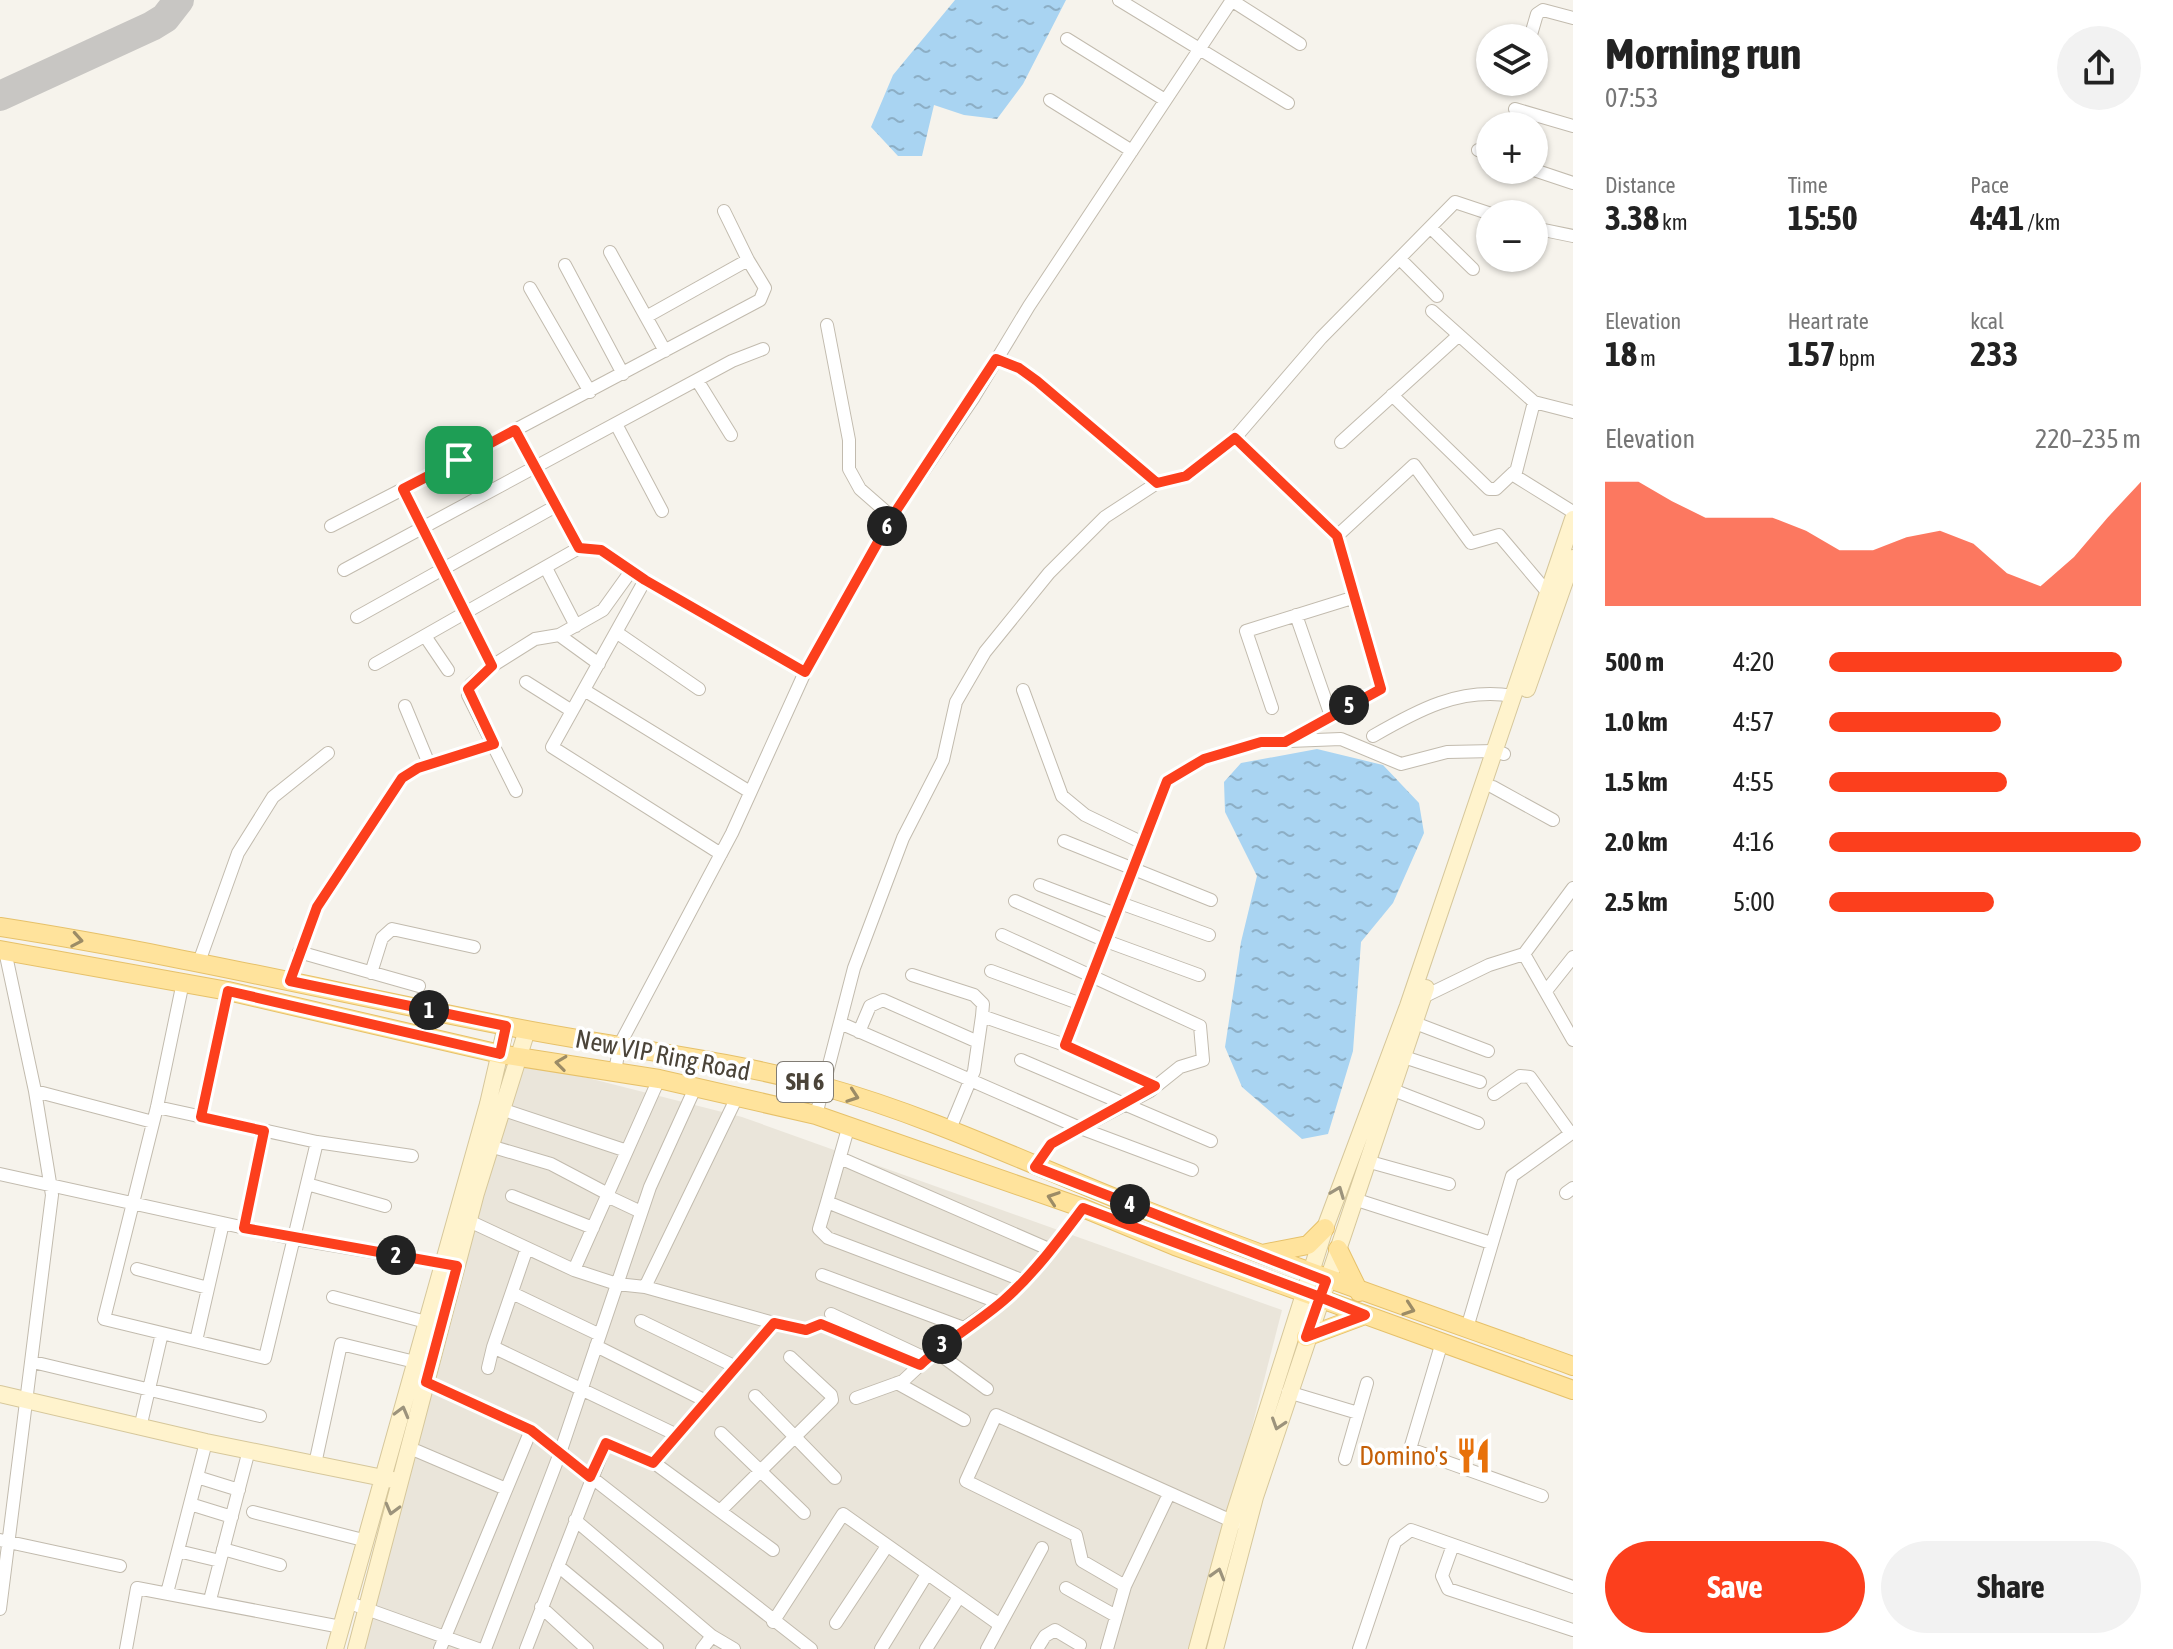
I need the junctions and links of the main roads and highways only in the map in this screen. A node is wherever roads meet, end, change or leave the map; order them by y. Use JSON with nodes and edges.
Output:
{"nodes":[{"id":1,"x":0,"y":927,"type":"edge"},
{"id":2,"x":2,"y":950,"type":"edge"},
{"id":3,"x":1325,"y":1228,"type":"road end"},
{"id":4,"x":1338,"y":1249,"type":"road end"},
{"id":5,"x":1259,"y":1255,"type":"junction"},
{"id":6,"x":1316,"y":1286,"type":"junction"},
{"id":7,"x":1359,"y":1292,"type":"junction"},
{"id":8,"x":1365,"y":1315,"type":"junction"},
{"id":9,"x":1306,"y":1337,"type":"road end"},
{"id":10,"x":1524,"y":1348,"type":"junction"},
{"id":11,"x":1573,"y":1366,"type":"edge"},
{"id":12,"x":1517,"y":1370,"type":"junction"},
{"id":13,"x":1573,"y":1390,"type":"edge"}],
"edges":[{"from":1,"to":5,"type":"main road","name":"New VIP Ring Road","number":"SH 6","one_way":true},
{"from":6,"to":2,"type":"main road","name":"New VIP Ring Road","number":"SH 6","one_way":true},
{"from":3,"to":5,"type":"main road"},
{"from":4,"to":7,"type":"main road"},
{"from":5,"to":6,"type":"main road","name":"New VIP Ring Road","number":"SH 6"},
{"from":6,"to":7,"type":"main road","name":"New VIP Ring Road","number":"SH 6"},
{"from":6,"to":8,"type":"main road","name":"New VIP Ring Road","number":"SH 6"},
{"from":7,"to":10,"type":"main road","name":"New VIP Ring Road","number":"SH 6","one_way":true},
{"from":8,"to":9,"type":"main road"},
{"from":8,"to":12,"type":"main road","name":"New VIP Ring Road","number":"SH 6"},
{"from":10,"to":11,"type":"main road","name":"New VIP Ring Road","number":"SH 6"},
{"from":10,"to":12,"type":"main road"},
{"from":12,"to":13,"type":"main road","name":"New VIP Ring Road","number":"SH 6"}]}
